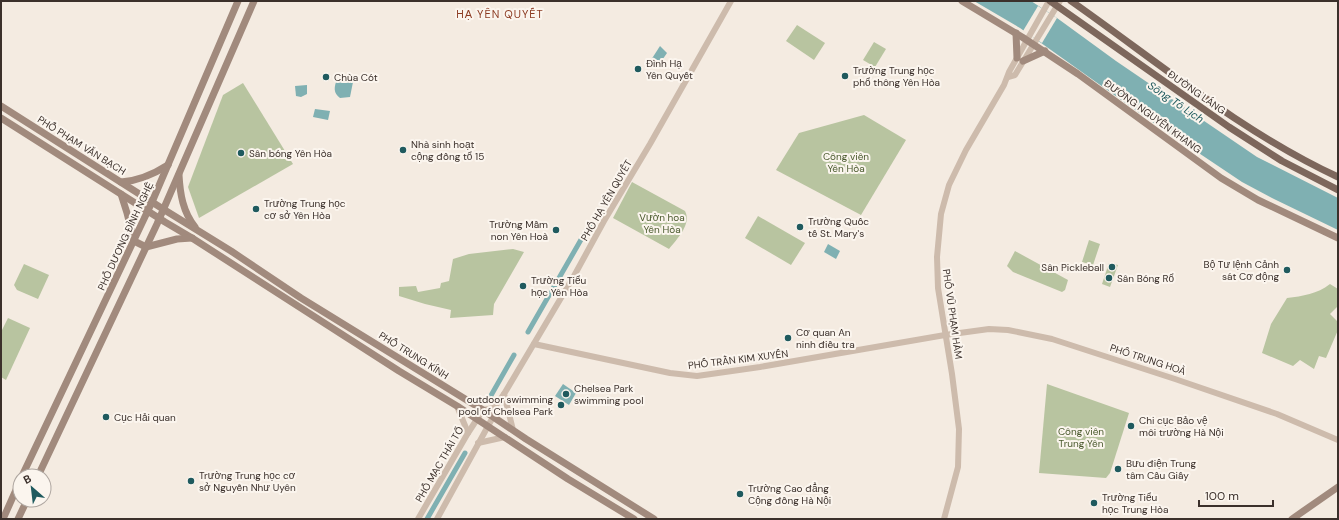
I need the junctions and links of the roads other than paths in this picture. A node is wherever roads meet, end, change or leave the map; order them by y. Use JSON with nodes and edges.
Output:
{"nodes":[{"id":1,"x":238,"y":1,"type":"edge"},
{"id":2,"x":254,"y":1,"type":"edge"},
{"id":3,"x":731,"y":1,"type":"edge"},
{"id":4,"x":962,"y":1,"type":"edge"},
{"id":5,"x":1050,"y":1,"type":"edge"},
{"id":6,"x":1071,"y":1,"type":"edge"},
{"id":7,"x":1058,"y":3,"type":"edge"},
{"id":8,"x":230,"y":20,"type":"junction"},
{"id":9,"x":243,"y":26,"type":"junction"},
{"id":10,"x":1016,"y":33,"type":"junction"},
{"id":11,"x":1028,"y":37,"type":"junction"},
{"id":12,"x":1035,"y":42,"type":"junction"},
{"id":13,"x":1138,"y":49,"type":"junction"},
{"id":14,"x":1045,"y":52,"type":"junction"},
{"id":15,"x":1132,"y":58,"type":"junction"},
{"id":16,"x":1020,"y":59,"type":"junction"},
{"id":17,"x":1,"y":106,"type":"edge"},
{"id":18,"x":1,"y":118,"type":"edge"},
{"id":19,"x":168,"y":165,"type":"junction"},
{"id":20,"x":179,"y":173,"type":"junction"},
{"id":21,"x":164,"y":174,"type":"junction"},
{"id":22,"x":1338,"y":177,"type":"edge"},
{"id":23,"x":176,"y":180,"type":"junction"},
{"id":24,"x":122,"y":182,"type":"junction"},
{"id":25,"x":1338,"y":190,"type":"edge"},
{"id":26,"x":119,"y":193,"type":"junction"},
{"id":27,"x":152,"y":202,"type":"junction"},
{"id":28,"x":163,"y":209,"type":"junction"},
{"id":29,"x":148,"y":211,"type":"junction"},
{"id":30,"x":159,"y":218,"type":"junction"},
{"id":31,"x":195,"y":228,"type":"junction"},
{"id":32,"x":190,"y":237,"type":"junction"},
{"id":33,"x":1338,"y":238,"type":"edge"},
{"id":34,"x":134,"y":241,"type":"junction"},
{"id":35,"x":146,"y":247,"type":"junction"},
{"id":36,"x":945,"y":335,"type":"junction"},
{"id":37,"x":534,"y":344,"type":"junction"},
{"id":38,"x":504,"y":394,"type":"junction"},
{"id":39,"x":457,"y":406,"type":"junction"},
{"id":40,"x":494,"y":408,"type":"junction"},
{"id":41,"x":483,"y":410,"type":"junction"},
{"id":42,"x":493,"y":417,"type":"junction"},
{"id":43,"x":477,"y":419,"type":"junction"},
{"id":44,"x":488,"y":426,"type":"junction"},
{"id":45,"x":513,"y":430,"type":"junction"},
{"id":46,"x":468,"y":433,"type":"junction"},
{"id":47,"x":505,"y":438,"type":"junction"},
{"id":48,"x":1338,"y":440,"type":"edge"},
{"id":49,"x":462,"y":443,"type":"junction"},
{"id":50,"x":478,"y":443,"type":"junction"},
{"id":51,"x":474,"y":450,"type":"junction"},
{"id":52,"x":26,"y":468,"type":"edge"},
{"id":53,"x":42,"y":468,"type":"edge"},
{"id":54,"x":1338,"y":487,"type":"edge"},
{"id":55,"x":12,"y":499,"type":"edge"},
{"id":56,"x":23,"y":508,"type":"edge"},
{"id":57,"x":3,"y":519,"type":"edge"},
{"id":58,"x":18,"y":519,"type":"edge"},
{"id":59,"x":418,"y":519,"type":"edge"},
{"id":60,"x":437,"y":519,"type":"edge"},
{"id":61,"x":634,"y":519,"type":"edge"},
{"id":62,"x":654,"y":519,"type":"edge"},
{"id":63,"x":944,"y":519,"type":"edge"},
{"id":64,"x":1292,"y":519,"type":"edge"}],
"edges":[{"from":1,"to":8,"type":"main road","name":"PHỐ DƯƠNG ĐÌNH NGHỆ"},
{"from":2,"to":9,"type":"main road"},
{"from":3,"to":37,"type":"street","name":"PHỐ HẠ YÊN QUYẾT"},
{"from":4,"to":10,"type":"main road","name":"ĐƯỜNG NGUYỄN KHANG"},
{"from":5,"to":7,"type":"main road","name":"ĐƯỜNG LÁNG"},
{"from":5,"to":11,"type":"street","name":"PHỐ VŨ PHẠM HÀM"},
{"from":6,"to":13,"type":"main road","name":"ĐƯỜNG LÁNG"},
{"from":7,"to":12,"type":"street","name":"PHỐ VŨ PHẠM HÀM"},
{"from":7,"to":15,"type":"main road","name":"ĐƯỜNG LÁNG"},
{"from":8,"to":9,"type":"main road"},
{"from":8,"to":19,"type":"main road","name":"PHỐ DƯƠNG ĐÌNH NGHỆ"},
{"from":9,"to":20,"type":"main road"},
{"from":10,"to":11,"type":"main road","name":"ĐƯỜNG NGUYỄN KHANG"},
{"from":10,"to":16,"type":"main road"},
{"from":11,"to":12,"type":"main road","name":"ĐƯỜNG NGUYỄN KHANG"},
{"from":11,"to":16,"type":"street","name":"PHỐ VŨ PHẠM HÀM"},
{"from":12,"to":14,"type":"main road","name":"ĐƯỜNG NGUYỄN KHANG"},
{"from":12,"to":16,"type":"street","name":"PHỐ VŨ PHẠM HÀM"},
{"from":13,"to":15,"type":"main road"},
{"from":13,"to":22,"type":"main road","name":"ĐƯỜNG LÁNG"},
{"from":14,"to":16,"type":"main road"},
{"from":14,"to":33,"type":"main road","name":"ĐƯỜNG NGUYỄN KHANG"},
{"from":15,"to":25,"type":"main road","name":"ĐƯỜNG LÁNG"},
{"from":16,"to":36,"type":"street","name":"PHỐ VŨ PHẠM HÀM"},
{"from":17,"to":24,"type":"main road","name":"PHỐ PHẠM VĂN BẠCH"},
{"from":18,"to":26,"type":"main road","name":"PHỐ PHẠM VĂN BẠCH"},
{"from":19,"to":21,"type":"main road","name":"PHỐ DƯƠNG ĐÌNH NGHỆ"},
{"from":19,"to":24,"type":"main road"},
{"from":20,"to":23,"type":"main road"},
{"from":20,"to":31,"type":"main road"},
{"from":21,"to":23,"type":"main road"},
{"from":21,"to":27,"type":"main road","name":"PHỐ DƯƠNG ĐÌNH NGHỆ"},
{"from":23,"to":28,"type":"main road"},
{"from":24,"to":26,"type":"main road"},
{"from":24,"to":27,"type":"main road","name":"PHỐ PHẠM VĂN BẠCH"},
{"from":26,"to":29,"type":"main road","name":"PHỐ PHẠM VĂN BẠCH"},
{"from":26,"to":34,"type":"main road"},
{"from":27,"to":28,"type":"main road","name":"PHỐ PHẠM VĂN BẠCH"},
{"from":27,"to":29,"type":"main road","name":"PHỐ DƯƠNG ĐÌNH NGHỆ"},
{"from":28,"to":30,"type":"main road"},
{"from":28,"to":31,"type":"main road","name":"PHỐ TRUNG KÍNH"},
{"from":29,"to":30,"type":"main road","name":"PHỐ PHẠM VĂN BẠCH"},
{"from":29,"to":34,"type":"main road","name":"PHỐ DƯƠNG ĐÌNH NGHỆ"},
{"from":30,"to":32,"type":"main road","name":"PHỐ TRUNG KÍNH"},
{"from":30,"to":35,"type":"main road"},
{"from":31,"to":32,"type":"main road"},
{"from":31,"to":41,"type":"main road","name":"PHỐ TRUNG KÍNH"},
{"from":32,"to":35,"type":"main road"},
{"from":32,"to":39,"type":"main road","name":"PHỐ TRUNG KÍNH"},
{"from":34,"to":35,"type":"main road"},
{"from":34,"to":52,"type":"main road","name":"PHỐ DƯƠNG ĐÌNH NGHỆ"},
{"from":35,"to":53,"type":"main road"},
{"from":36,"to":37,"type":"street","name":"PHỐ TRẦN KIM XUYẾN"},
{"from":36,"to":48,"type":"street","name":"PHỐ TRUNG HOÀ"},
{"from":36,"to":63,"type":"street","name":"PHỐ VŨ PHẠM HÀM"},
{"from":37,"to":38,"type":"street","name":"PHỐ HẠ YÊN QUYẾT"},
{"from":38,"to":40,"type":"street","name":"PHỐ HẠ YÊN QUYẾT"},
{"from":38,"to":45,"type":"street"},
{"from":39,"to":43,"type":"main road","name":"PHỐ TRUNG KÍNH"},
{"from":39,"to":46,"type":"street"},
{"from":40,"to":41,"type":"street"},
{"from":40,"to":42,"type":"street","name":"PHỐ HẠ YÊN QUYẾT"},
{"from":41,"to":42,"type":"main road","name":"PHỐ TRUNG KÍNH"},
{"from":41,"to":43,"type":"street","name":"PHỐ MẠC THÁI TỔ"},
{"from":42,"to":44,"type":"street"},
{"from":42,"to":45,"type":"main road","name":"PHỐ TRUNG KÍNH"},
{"from":43,"to":44,"type":"main road","name":"PHỐ TRUNG KÍNH"},
{"from":43,"to":46,"type":"street","name":"PHỐ MẠC THÁI TỔ"},
{"from":44,"to":47,"type":"main road","name":"PHỐ TRUNG KÍNH"},
{"from":44,"to":50,"type":"street"},
{"from":45,"to":62,"type":"main road","name":"PHỐ TRUNG KÍNH"},
{"from":46,"to":49,"type":"street","name":"PHỐ MẠC THÁI TỔ"},
{"from":47,"to":50,"type":"street"},
{"from":47,"to":61,"type":"main road","name":"PHỐ TRUNG KÍNH"},
{"from":49,"to":51,"type":"street"},
{"from":49,"to":59,"type":"street","name":"PHỐ MẠC THÁI TỔ"},
{"from":50,"to":51,"type":"street"},
{"from":51,"to":60,"type":"street"},
{"from":54,"to":64,"type":"main road"},
{"from":55,"to":57,"type":"main road"},
{"from":56,"to":58,"type":"main road"}]}
